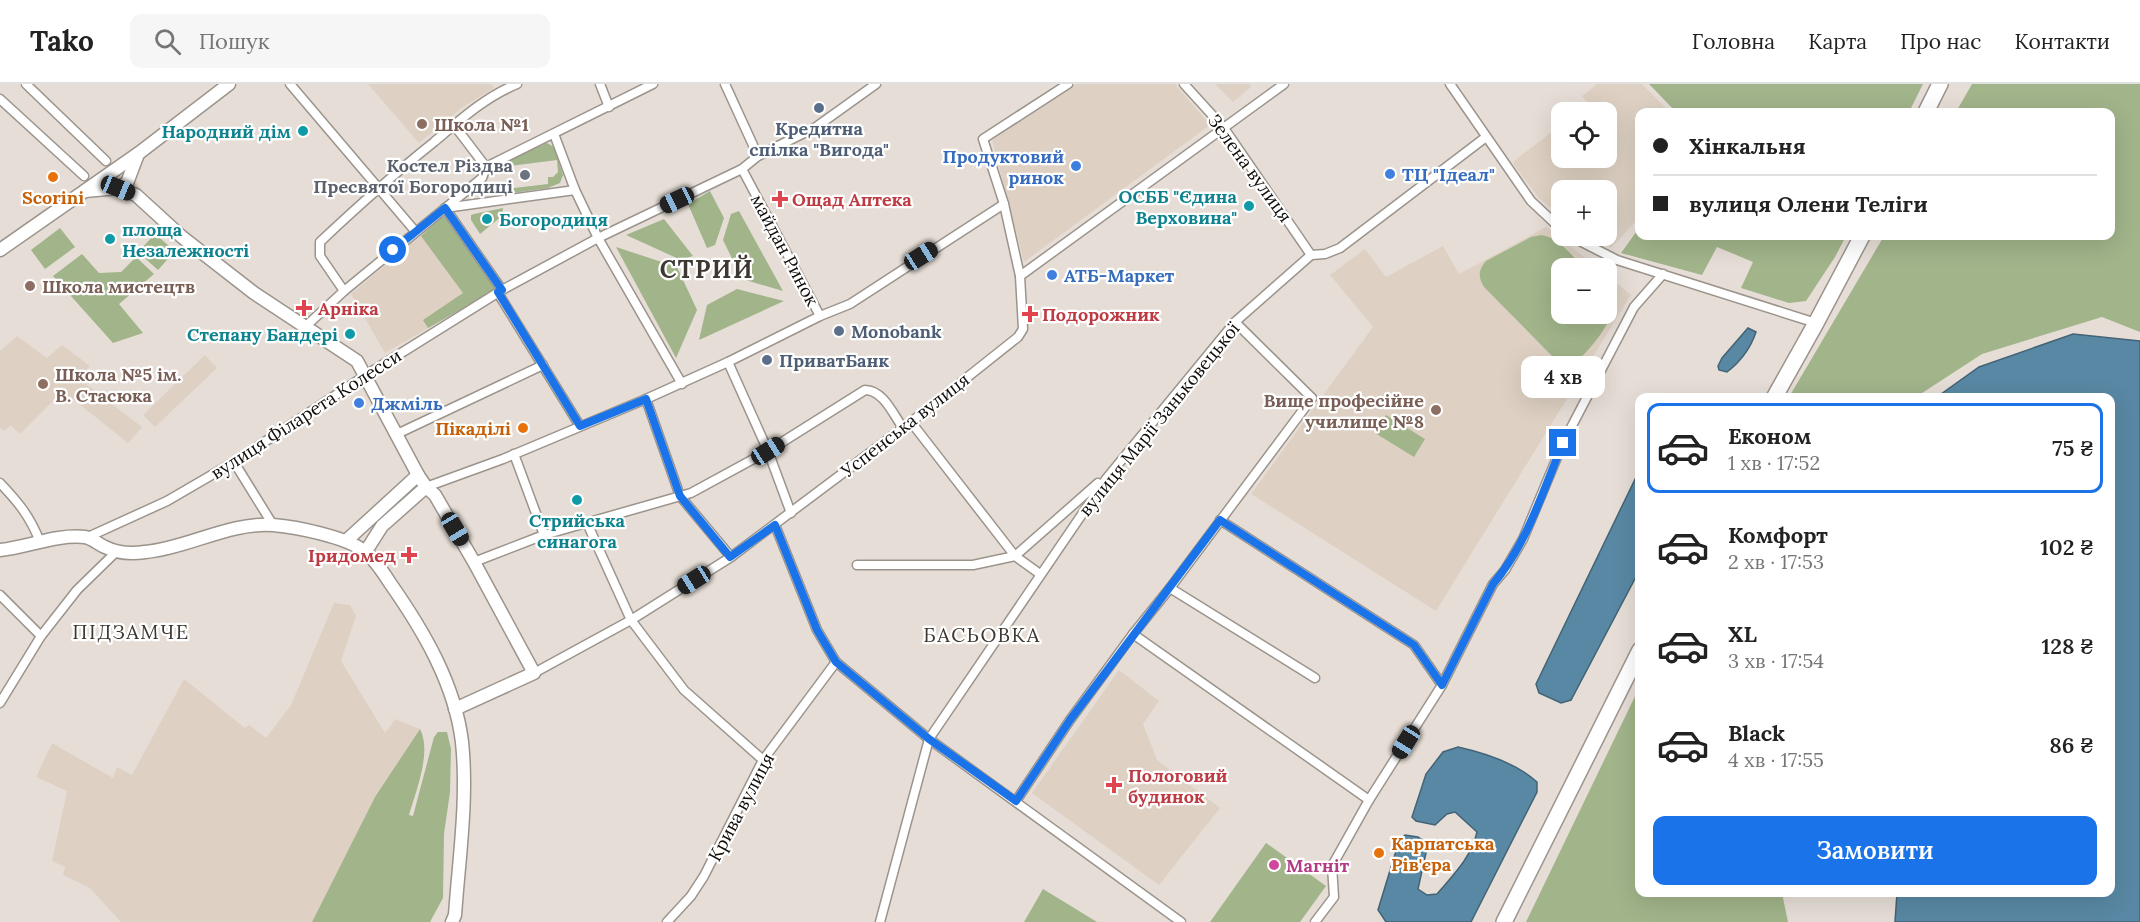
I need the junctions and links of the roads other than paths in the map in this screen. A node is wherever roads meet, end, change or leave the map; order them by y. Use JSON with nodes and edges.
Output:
{"nodes":[{"id":1,"x":26,"y":84,"type":"edge"},
{"id":2,"x":229,"y":84,"type":"edge"},
{"id":3,"x":290,"y":84,"type":"edge"},
{"id":4,"x":517,"y":84,"type":"edge"},
{"id":5,"x":600,"y":84,"type":"edge"},
{"id":6,"x":653,"y":84,"type":"edge"},
{"id":7,"x":724,"y":84,"type":"edge"},
{"id":8,"x":876,"y":84,"type":"edge"},
{"id":9,"x":1068,"y":84,"type":"edge"},
{"id":10,"x":1184,"y":84,"type":"edge"},
{"id":11,"x":1284,"y":84,"type":"edge"},
{"id":12,"x":1450,"y":84,"type":"edge"},
{"id":13,"x":1940,"y":84,"type":"edge"},
{"id":14,"x":496,"y":88,"type":"edge"},
{"id":15,"x":0,"y":99,"type":"edge"},
{"id":16,"x":609,"y":107,"type":"junction"},
{"id":17,"x":1928,"y":108,"type":"edge"},
{"id":18,"x":454,"y":125,"type":"junction"},
{"id":19,"x":1224,"y":128,"type":"junction"},
{"id":20,"x":554,"y":134,"type":"junction"},
{"id":21,"x":1486,"y":137,"type":"junction"},
{"id":22,"x":139,"y":153,"type":"junction"},
{"id":23,"x":759,"y":156,"type":"junction"},
{"id":24,"x":109,"y":166,"type":"junction"},
{"id":25,"x":486,"y":167,"type":"junction"},
{"id":26,"x":742,"y":169,"type":"junction"},
{"id":27,"x":84,"y":176,"type":"dead end"},
{"id":28,"x":123,"y":184,"type":"junction"},
{"id":29,"x":377,"y":188,"type":"junction"},
{"id":30,"x":575,"y":189,"type":"junction"},
{"id":31,"x":85,"y":191,"type":"junction"},
{"id":32,"x":1004,"y":204,"type":"junction"},
{"id":33,"x":445,"y":208,"type":"junction"},
{"id":34,"x":1551,"y":220,"type":"edge"},
{"id":35,"x":415,"y":231,"type":"junction"},
{"id":36,"x":598,"y":238,"type":"junction"},
{"id":37,"x":1860,"y":240,"type":"edge"},
{"id":38,"x":2,"y":246,"type":"edge"},
{"id":39,"x":1590,"y":246,"type":"edge"},
{"id":40,"x":1311,"y":255,"type":"junction"},
{"id":41,"x":1663,"y":274,"type":"junction"},
{"id":42,"x":1020,"y":276,"type":"junction"},
{"id":43,"x":344,"y":291,"type":"junction"},
{"id":44,"x":500,"y":291,"type":"junction"},
{"id":45,"x":820,"y":316,"type":"junction"},
{"id":46,"x":1235,"y":322,"type":"junction"},
{"id":47,"x":1816,"y":322,"type":"junction"},
{"id":48,"x":306,"y":326,"type":"junction"},
{"id":49,"x":728,"y":362,"type":"junction"},
{"id":50,"x":543,"y":365,"type":"junction"},
{"id":51,"x":366,"y":375,"type":"junction"},
{"id":52,"x":682,"y":384,"type":"junction"},
{"id":53,"x":1777,"y":393,"type":"edge"},
{"id":54,"x":646,"y":399,"type":"junction"},
{"id":55,"x":911,"y":422,"type":"junction"},
{"id":56,"x":580,"y":426,"type":"junction"},
{"id":57,"x":903,"y":428,"type":"junction"},
{"id":58,"x":397,"y":434,"type":"junction"},
{"id":59,"x":768,"y":451,"type":"junction"},
{"id":60,"x":514,"y":454,"type":"junction"},
{"id":61,"x":234,"y":462,"type":"junction"},
{"id":62,"x":1112,"y":471,"type":"junction"},
{"id":63,"x":418,"y":475,"type":"junction"},
{"id":64,"x":0,"y":483,"type":"edge"},
{"id":65,"x":426,"y":488,"type":"junction"},
{"id":66,"x":680,"y":496,"type":"junction"},
{"id":67,"x":791,"y":513,"type":"junction"},
{"id":68,"x":1220,"y":520,"type":"junction"},
{"id":69,"x":587,"y":523,"type":"junction"},
{"id":70,"x":273,"y":525,"type":"junction"},
{"id":71,"x":775,"y":525,"type":"junction"},
{"id":72,"x":544,"y":535,"type":"junction"},
{"id":73,"x":88,"y":537,"type":"junction"},
{"id":74,"x":347,"y":540,"type":"junction"},
{"id":75,"x":40,"y":542,"type":"junction"},
{"id":76,"x":0,"y":550,"type":"edge"},
{"id":77,"x":366,"y":551,"type":"junction"},
{"id":78,"x":116,"y":552,"type":"junction"},
{"id":79,"x":1015,"y":556,"type":"junction"},
{"id":80,"x":730,"y":557,"type":"junction"},
{"id":81,"x":474,"y":562,"type":"junction"},
{"id":82,"x":857,"y":565,"type":"dead end"},
{"id":83,"x":1040,"y":574,"type":"junction"},
{"id":84,"x":1170,"y":588,"type":"junction"},
{"id":85,"x":0,"y":595,"type":"edge"},
{"id":86,"x":631,"y":620,"type":"junction"},
{"id":87,"x":1133,"y":634,"type":"junction"},
{"id":88,"x":41,"y":636,"type":"junction"},
{"id":89,"x":1635,"y":660,"type":"edge"},
{"id":90,"x":836,"y":662,"type":"junction"},
{"id":91,"x":534,"y":673,"type":"junction"},
{"id":92,"x":1315,"y":678,"type":"dead end"},
{"id":93,"x":1442,"y":685,"type":"junction"},
{"id":94,"x":0,"y":703,"type":"edge"},
{"id":95,"x":455,"y":709,"type":"junction"},
{"id":96,"x":929,"y":739,"type":"junction"},
{"id":97,"x":763,"y":760,"type":"junction"},
{"id":98,"x":1369,"y":800,"type":"junction"},
{"id":99,"x":1016,"y":801,"type":"junction"},
{"id":100,"x":457,"y":920,"type":"edge"},
{"id":101,"x":667,"y":922,"type":"edge"},
{"id":102,"x":880,"y":922,"type":"edge"},
{"id":103,"x":1181,"y":922,"type":"edge"},
{"id":104,"x":1315,"y":922,"type":"edge"},
{"id":105,"x":1504,"y":922,"type":"edge"}],
"edges":[{"from":1,"to":24,"type":"street"},
{"from":2,"to":22,"type":"main road"},
{"from":3,"to":29,"type":"street"},
{"from":4,"to":14,"type":"street"},
{"from":5,"to":16,"type":"street"},
{"from":6,"to":16,"type":"street"},
{"from":7,"to":23,"type":"street"},
{"from":8,"to":23,"type":"street"},
{"from":9,"to":32,"type":"street","name":"Успенська вулиця"},
{"from":10,"to":19,"type":"street","name":"Зелена вулиця"},
{"from":11,"to":19,"type":"street"},
{"from":12,"to":21,"type":"street"},
{"from":13,"to":17,"type":"highway"},
{"from":14,"to":18,"type":"street"},
{"from":15,"to":27,"type":"street"},
{"from":16,"to":20,"type":"street"},
{"from":18,"to":25,"type":"street"},
{"from":18,"to":29,"type":"street"},
{"from":19,"to":40,"type":"street","name":"Зелена вулиця"},
{"from":19,"to":42,"type":"street"},
{"from":20,"to":25,"type":"street"},
{"from":20,"to":30,"type":"street"},
{"from":21,"to":34,"type":"street"},
{"from":21,"to":40,"type":"street"},
{"from":22,"to":24,"type":"main road"},
{"from":22,"to":28,"type":"main road"},
{"from":23,"to":26,"type":"street"},
{"from":24,"to":28,"type":"main road"},
{"from":24,"to":31,"type":"main road"},
{"from":25,"to":33,"type":"street"},
{"from":26,"to":36,"type":"street"},
{"from":26,"to":45,"type":"street","name":"майдан Ринок"},
{"from":28,"to":31,"type":"main road"},
{"from":28,"to":48,"type":"main road"},
{"from":29,"to":35,"type":"street"},
{"from":29,"to":43,"type":"street"},
{"from":30,"to":33,"type":"street"},
{"from":30,"to":36,"type":"street"},
{"from":31,"to":38,"type":"main road"},
{"from":32,"to":42,"type":"street","name":"Успенська вулиця"},
{"from":32,"to":45,"type":"street"},
{"from":33,"to":35,"type":"street"},
{"from":33,"to":44,"type":"street"},
{"from":35,"to":43,"type":"street"},
{"from":36,"to":44,"type":"street","name":"вулиця Філарета Колесси"},
{"from":36,"to":52,"type":"street"},
{"from":37,"to":47,"type":"highway"},
{"from":39,"to":41,"type":"street"},
{"from":40,"to":46,"type":"street","name":"вулиця Марії Заньковецької"},
{"from":41,"to":47,"type":"street"},
{"from":41,"to":93,"type":"street"},
{"from":42,"to":55,"type":"street","name":"Успенська вулиця"},
{"from":43,"to":48,"type":"street"},
{"from":44,"to":50,"type":"street"},
{"from":44,"to":51,"type":"street","name":"вулиця Філарета Колесси"},
{"from":45,"to":49,"type":"street","name":"майдан Ринок"},
{"from":46,"to":62,"type":"street","name":"вулиця Марії Заньковецької"},
{"from":46,"to":68,"type":"street"},
{"from":47,"to":53,"type":"highway"},
{"from":48,"to":51,"type":"main road"},
{"from":49,"to":52,"type":"street","name":"майдан Ринок"},
{"from":49,"to":59,"type":"street"},
{"from":50,"to":56,"type":"street"},
{"from":50,"to":58,"type":"street"},
{"from":51,"to":58,"type":"main road"},
{"from":51,"to":61,"type":"street","name":"вулиця Філарета Колесси"},
{"from":52,"to":54,"type":"street","name":"майдан Ринок"},
{"from":54,"to":56,"type":"street","name":"майдан Ринок"},
{"from":54,"to":66,"type":"street"},
{"from":55,"to":57,"type":"street","name":"Успенська вулиця"},
{"from":55,"to":79,"type":"street"},
{"from":56,"to":60,"type":"street","name":"майдан Ринок"},
{"from":57,"to":59,"type":"street"},
{"from":57,"to":67,"type":"street","name":"Успенська вулиця"},
{"from":58,"to":63,"type":"main road"},
{"from":59,"to":66,"type":"street"},
{"from":59,"to":67,"type":"street"},
{"from":60,"to":65,"type":"street","name":"майдан Ринок"},
{"from":60,"to":72,"type":"street"},
{"from":61,"to":70,"type":"street"},
{"from":61,"to":73,"type":"street","name":"вулиця Філарета Колесси"},
{"from":62,"to":79,"type":"street"},
{"from":62,"to":83,"type":"street","name":"вулиця Марії Заньковецької"},
{"from":63,"to":65,"type":"main road"},
{"from":63,"to":74,"type":"main road"},
{"from":64,"to":75,"type":"street"},
{"from":65,"to":77,"type":"main road"},
{"from":65,"to":81,"type":"main road"},
{"from":66,"to":69,"type":"street"},
{"from":66,"to":80,"type":"street"},
{"from":67,"to":71,"type":"street","name":"Успенська вулиця"},
{"from":68,"to":84,"type":"street"},
{"from":68,"to":93,"type":"street"},
{"from":69,"to":72,"type":"street"},
{"from":69,"to":86,"type":"street"},
{"from":70,"to":74,"type":"main road"},
{"from":70,"to":78,"type":"main road"},
{"from":71,"to":80,"type":"street","name":"Успенська вулиця"},
{"from":71,"to":90,"type":"street"},
{"from":72,"to":81,"type":"street"},
{"from":73,"to":75,"type":"main road","name":"вулиця Філарета Колесси"},
{"from":73,"to":78,"type":"main road"},
{"from":74,"to":77,"type":"main road"},
{"from":75,"to":76,"type":"main road","name":"вулиця Філарета Колесси"},
{"from":77,"to":95,"type":"main road"},
{"from":78,"to":88,"type":"street"},
{"from":79,"to":82,"type":"street"},
{"from":79,"to":83,"type":"street"},
{"from":80,"to":86,"type":"street","name":"Успенська вулиця"},
{"from":81,"to":91,"type":"main road"},
{"from":83,"to":96,"type":"street","name":"вулиця Марії Заньковецької"},
{"from":84,"to":87,"type":"street"},
{"from":84,"to":92,"type":"street"},
{"from":85,"to":88,"type":"street"},
{"from":86,"to":91,"type":"street","name":"Успенська вулиця"},
{"from":86,"to":97,"type":"street"},
{"from":87,"to":98,"type":"street"},
{"from":87,"to":99,"type":"street"},
{"from":88,"to":94,"type":"street"},
{"from":89,"to":105,"type":"highway"},
{"from":90,"to":96,"type":"street"},
{"from":90,"to":97,"type":"street","name":"Крива вулиця"},
{"from":91,"to":95,"type":"main road","name":"Успенська вулиця"},
{"from":93,"to":98,"type":"street"},
{"from":95,"to":100,"type":"main road"},
{"from":96,"to":99,"type":"street"},
{"from":96,"to":102,"type":"street","name":"вулиця Марії Заньковецької"},
{"from":97,"to":101,"type":"street","name":"Крива вулиця"},
{"from":98,"to":104,"type":"street"},
{"from":99,"to":103,"type":"street"}]}
